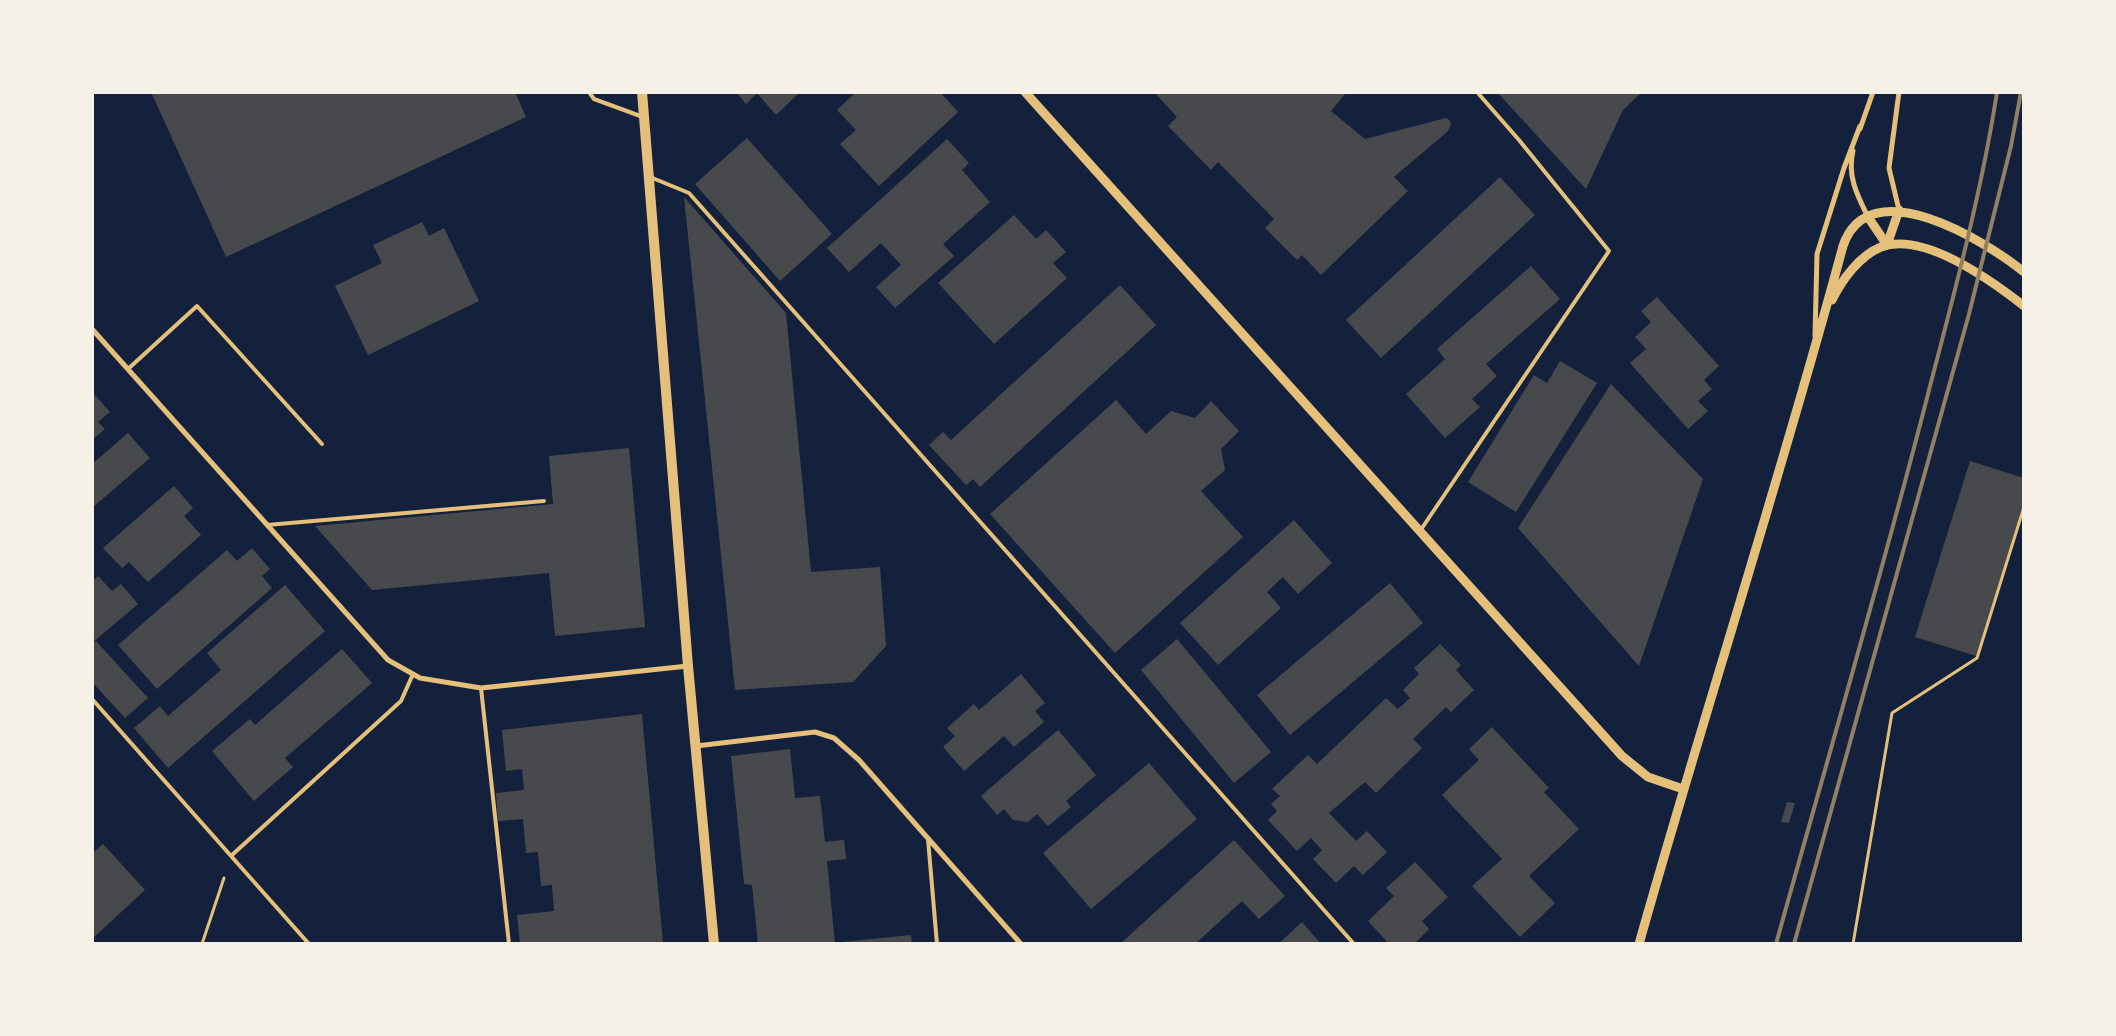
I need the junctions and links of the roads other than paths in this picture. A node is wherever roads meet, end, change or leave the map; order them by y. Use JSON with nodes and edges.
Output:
{"nodes":[{"id":1,"x":589,"y":92,"type":"edge"},
{"id":2,"x":642,"y":92,"type":"edge"},
{"id":3,"x":1025,"y":92,"type":"edge"},
{"id":4,"x":1477,"y":92,"type":"edge"},
{"id":5,"x":1873,"y":92,"type":"edge"},
{"id":6,"x":1898,"y":92,"type":"edge"},
{"id":7,"x":645,"y":117,"type":"junction"},
{"id":8,"x":1860,"y":126,"type":"junction"},
{"id":9,"x":650,"y":177,"type":"junction"},
{"id":10,"x":1900,"y":210,"type":"junction"},
{"id":11,"x":1868,"y":217,"type":"junction"},
{"id":12,"x":1887,"y":246,"type":"junction"},
{"id":13,"x":2024,"y":272,"type":"edge"},
{"id":14,"x":2024,"y":306,"type":"edge"},
{"id":15,"x":1824,"y":316,"type":"junction"},
{"id":16,"x":92,"y":329,"type":"edge"},
{"id":17,"x":1815,"y":347,"type":"junction"},
{"id":18,"x":128,"y":369,"type":"junction"},
{"id":19,"x":322,"y":444,"type":"dead end"},
{"id":20,"x":544,"y":500,"type":"dead end"},
{"id":21,"x":268,"y":525,"type":"junction"},
{"id":22,"x":1420,"y":531,"type":"junction"},
{"id":23,"x":688,"y":666,"type":"junction"},
{"id":24,"x":413,"y":674,"type":"junction"},
{"id":25,"x":482,"y":688,"type":"junction"},
{"id":26,"x":92,"y":699,"type":"edge"},
{"id":27,"x":695,"y":746,"type":"junction"},
{"id":28,"x":1683,"y":789,"type":"junction"},
{"id":29,"x":928,"y":838,"type":"junction"},
{"id":30,"x":232,"y":855,"type":"junction"},
{"id":31,"x":309,"y":944,"type":"edge"},
{"id":32,"x":509,"y":944,"type":"edge"},
{"id":33,"x":714,"y":944,"type":"edge"},
{"id":34,"x":937,"y":944,"type":"edge"},
{"id":35,"x":1021,"y":944,"type":"edge"},
{"id":36,"x":1354,"y":944,"type":"edge"},
{"id":37,"x":1639,"y":944,"type":"edge"}],
"edges":[{"from":1,"to":7,"type":"lane"},
{"from":2,"to":7,"type":"main road"},
{"from":3,"to":22,"type":"street"},
{"from":4,"to":22,"type":"lane"},
{"from":5,"to":8,"type":"street"},
{"from":6,"to":10,"type":"street"},
{"from":7,"to":9,"type":"main road"},
{"from":8,"to":11,"type":"street"},
{"from":8,"to":17,"type":"street"},
{"from":9,"to":23,"type":"main road"},
{"from":9,"to":36,"type":"lane"},
{"from":10,"to":11,"type":"street"},
{"from":10,"to":12,"type":"street"},
{"from":10,"to":13,"type":"street"},
{"from":11,"to":12,"type":"street"},
{"from":11,"to":15,"type":"street"},
{"from":12,"to":14,"type":"street"},
{"from":12,"to":15,"type":"street"},
{"from":15,"to":17,"type":"street"},
{"from":16,"to":18,"type":"street"},
{"from":17,"to":28,"type":"street"},
{"from":18,"to":19,"type":"lane"},
{"from":18,"to":21,"type":"street"},
{"from":20,"to":21,"type":"lane"},
{"from":21,"to":24,"type":"street"},
{"from":22,"to":28,"type":"street"},
{"from":23,"to":25,"type":"street"},
{"from":23,"to":27,"type":"main road"},
{"from":24,"to":25,"type":"street"},
{"from":24,"to":30,"type":"lane"},
{"from":25,"to":32,"type":"lane"},
{"from":26,"to":30,"type":"lane"},
{"from":27,"to":29,"type":"street"},
{"from":27,"to":33,"type":"main road"},
{"from":28,"to":37,"type":"street"},
{"from":29,"to":34,"type":"lane"},
{"from":29,"to":35,"type":"street"},
{"from":30,"to":31,"type":"lane"}]}
